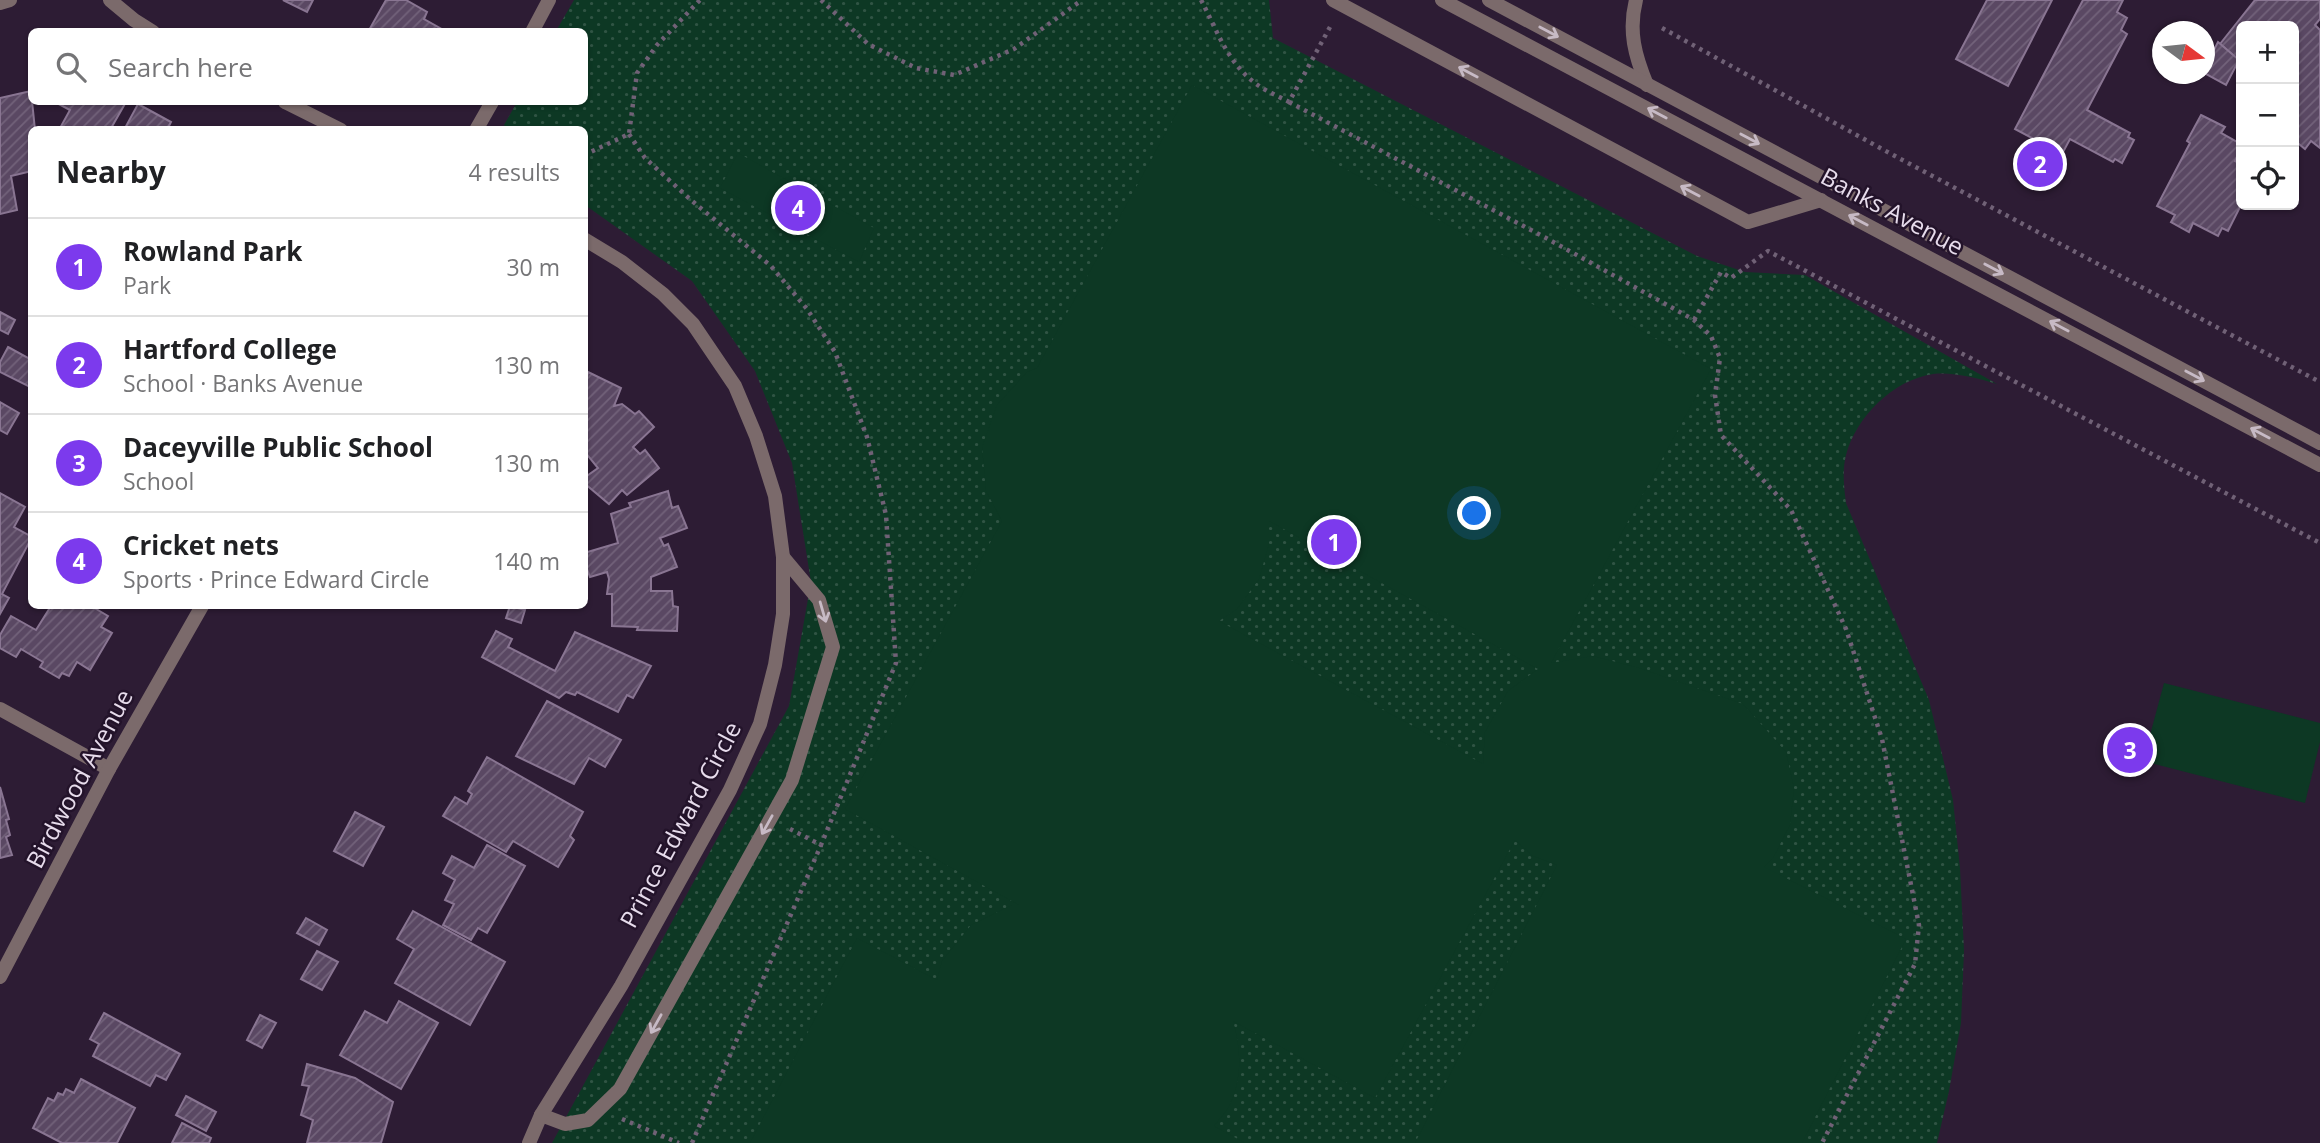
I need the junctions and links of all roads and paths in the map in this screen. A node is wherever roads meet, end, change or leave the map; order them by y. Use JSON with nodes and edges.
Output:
{"nodes":[{"id":1,"x":10,"y":0,"type":"edge"},
{"id":2,"x":110,"y":0,"type":"edge"},
{"id":3,"x":550,"y":0,"type":"edge"},
{"id":4,"x":700,"y":0,"type":"edge"},
{"id":5,"x":821,"y":0,"type":"edge"},
{"id":6,"x":1082,"y":0,"type":"edge"},
{"id":7,"x":1201,"y":0,"type":"edge"},
{"id":8,"x":1442,"y":0,"type":"edge"},
{"id":9,"x":1489,"y":0,"type":"edge"},
{"id":10,"x":1636,"y":0,"type":"edge"},
{"id":11,"x":1338,"y":2,"type":"edge"},
{"id":12,"x":0,"y":3,"type":"edge"},
{"id":13,"x":147,"y":28,"type":"edge"},
{"id":14,"x":534,"y":28,"type":"edge"},
{"id":15,"x":1662,"y":28,"type":"dead end"},
{"id":16,"x":1647,"y":85,"type":"junction"},
{"id":17,"x":1289,"y":102,"type":"junction"},
{"id":18,"x":291,"y":105,"type":"edge"},
{"id":19,"x":490,"y":105,"type":"edge"},
{"id":20,"x":333,"y":126,"type":"edge"},
{"id":21,"x":478,"y":126,"type":"edge"},
{"id":22,"x":629,"y":135,"type":"junction"},
{"id":23,"x":588,"y":153,"type":"edge"},
{"id":24,"x":1821,"y":200,"type":"junction"},
{"id":25,"x":588,"y":241,"type":"edge"},
{"id":26,"x":1695,"y":320,"type":"junction"},
{"id":27,"x":2320,"y":382,"type":"edge"},
{"id":28,"x":2320,"y":443,"type":"edge"},
{"id":29,"x":2320,"y":465,"type":"edge"},
{"id":30,"x":2320,"y":543,"type":"edge"},
{"id":31,"x":783,"y":557,"type":"junction"},
{"id":32,"x":200,"y":609,"type":"edge"},
{"id":33,"x":0,"y":709,"type":"edge"},
{"id":34,"x":109,"y":769,"type":"junction"},
{"id":35,"x":770,"y":819,"type":"junction"},
{"id":36,"x":821,"y":845,"type":"junction"},
{"id":37,"x":0,"y":977,"type":"edge"},
{"id":38,"x":599,"y":1110,"type":"junction"},
{"id":39,"x":541,"y":1115,"type":"junction"},
{"id":40,"x":529,"y":1143,"type":"edge"},
{"id":41,"x":679,"y":1143,"type":"edge"},
{"id":42,"x":692,"y":1143,"type":"edge"},
{"id":43,"x":1822,"y":1143,"type":"edge"}],
"edges":[{"from":1,"to":12,"type":"street"},
{"from":2,"to":13,"type":"street"},
{"from":3,"to":14,"type":"street"},
{"from":4,"to":22,"type":"path"},
{"from":5,"to":6,"type":"path"},
{"from":7,"to":17,"type":"path"},
{"from":24,"to":8,"type":"street","name":"Banks Avenue","one_way":true},
{"from":9,"to":16,"type":"street","name":"Banks Avenue","one_way":true},
{"from":10,"to":16,"type":"street"},
{"from":11,"to":17,"type":"path"},
{"from":24,"to":11,"type":"street","one_way":true},
{"from":15,"to":27,"type":"path"},
{"from":16,"to":28,"type":"street","name":"Banks Avenue","one_way":true},
{"from":17,"to":26,"type":"path"},
{"from":18,"to":20,"type":"street"},
{"from":19,"to":21,"type":"street"},
{"from":22,"to":23,"type":"path"},
{"from":22,"to":36,"type":"path"},
{"from":29,"to":24,"type":"street","name":"Banks Avenue","one_way":true},
{"from":25,"to":31,"type":"street","name":"Prince Edward Circle"},
{"from":26,"to":30,"type":"path"},
{"from":26,"to":43,"type":"path"},
{"from":31,"to":35,"type":"street","one_way":true},
{"from":31,"to":39,"type":"street","name":"Prince Edward Circle"},
{"from":32,"to":34,"type":"street","name":"Birdwood Avenue"},
{"from":33,"to":34,"type":"street"},
{"from":34,"to":37,"type":"street","name":"Birdwood Avenue"},
{"from":35,"to":36,"type":"path"},
{"from":35,"to":38,"type":"street","one_way":true},
{"from":36,"to":42,"type":"path"},
{"from":38,"to":39,"type":"street"},
{"from":38,"to":41,"type":"path"},
{"from":39,"to":40,"type":"street","name":"Prince Edward Circle"}]}
